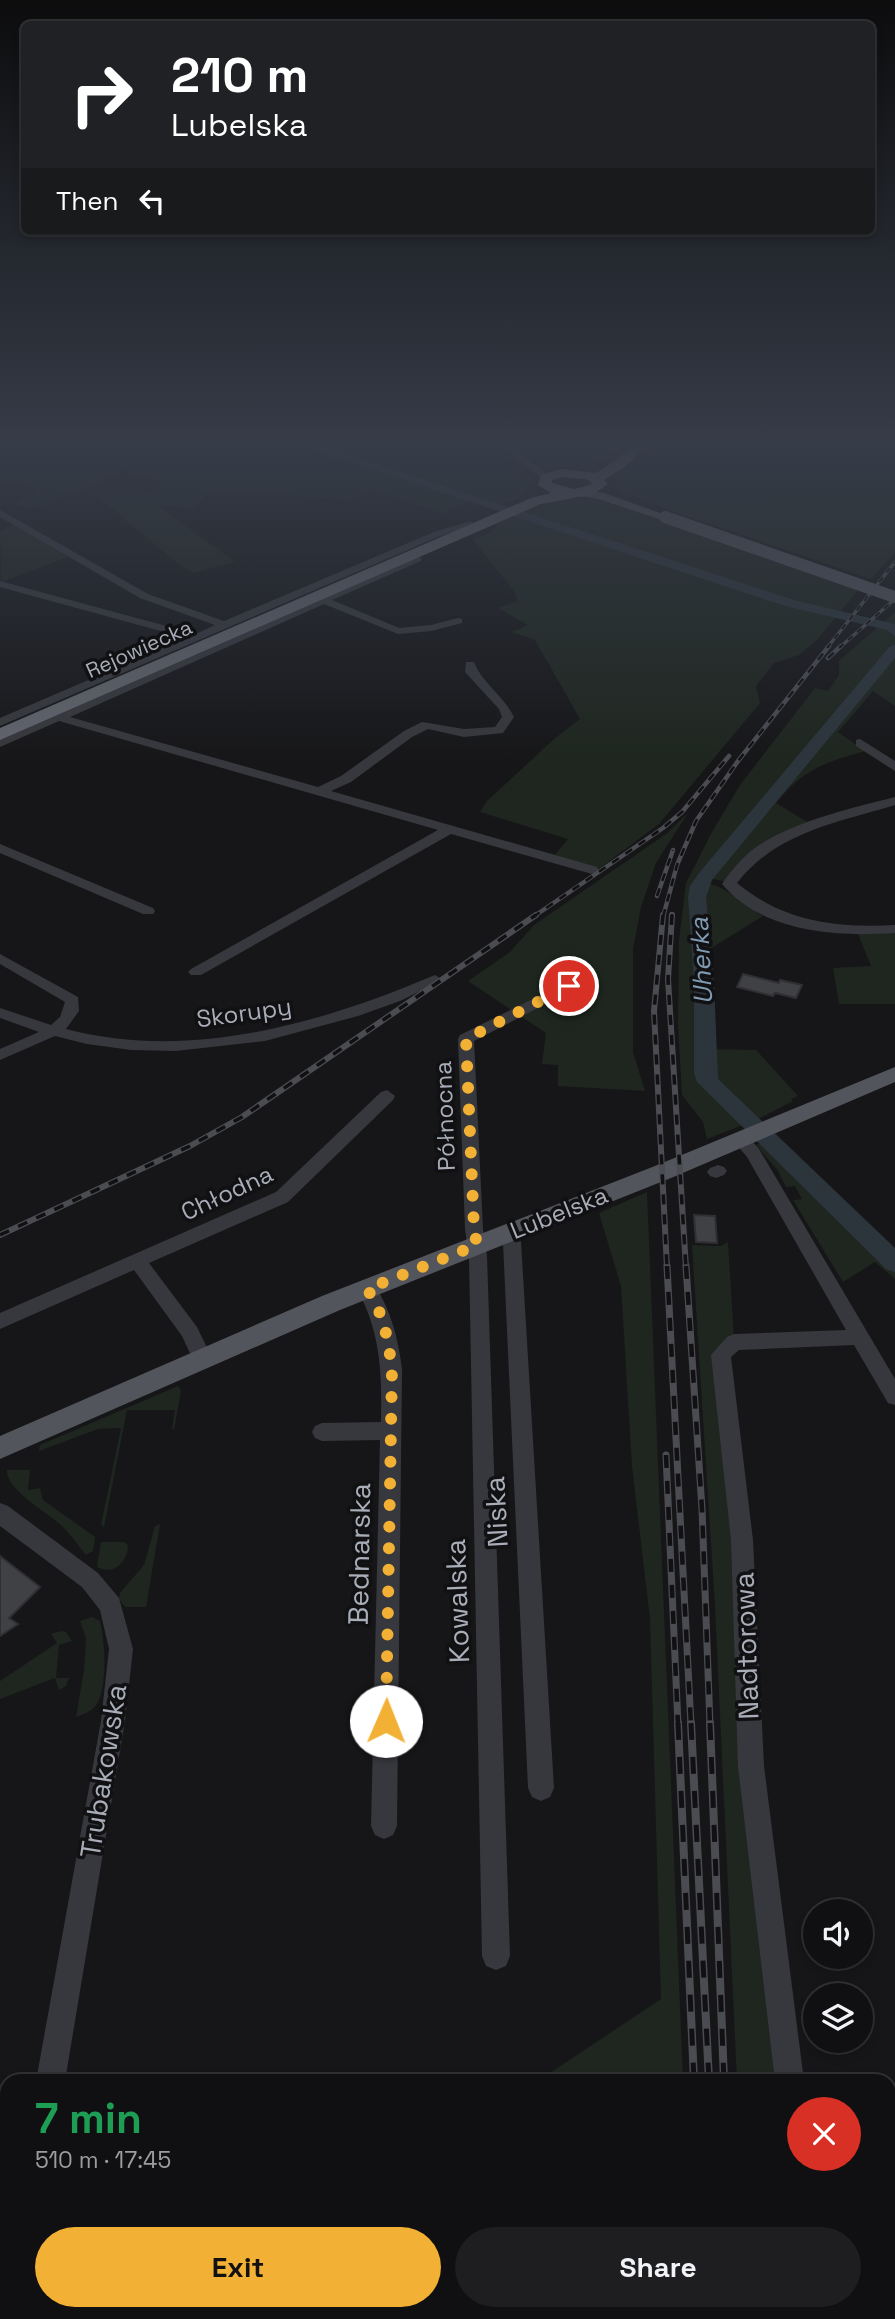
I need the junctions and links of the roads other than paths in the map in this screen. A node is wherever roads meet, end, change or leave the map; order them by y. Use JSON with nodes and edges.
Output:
{"nodes":[{"id":1,"x":62,"y":549,"type":"edge"},
{"id":2,"x":401,"y":549,"type":"edge"},
{"id":3,"x":412,"y":549,"type":"edge"},
{"id":4,"x":431,"y":549,"type":"edge"},
{"id":5,"x":763,"y":549,"type":"edge"},
{"id":6,"x":413,"y":558,"type":"junction"},
{"id":7,"x":0,"y":584,"type":"edge"},
{"id":8,"x":895,"y":595,"type":"edge"},
{"id":9,"x":323,"y":600,"type":"junction"},
{"id":10,"x":458,"y":621,"type":"dead end"},
{"id":11,"x":224,"y":625,"type":"junction"},
{"id":12,"x":196,"y":637,"type":"junction"},
{"id":13,"x":470,"y":664,"type":"dead end"},
{"id":14,"x":58,"y":717,"type":"junction"},
{"id":15,"x":0,"y":722,"type":"edge"},
{"id":16,"x":0,"y":729,"type":"edge"},
{"id":17,"x":0,"y":735,"type":"edge"},
{"id":18,"x":0,"y":743,"type":"edge"},
{"id":19,"x":860,"y":743,"type":"dead end"},
{"id":20,"x":895,"y":767,"type":"edge"},
{"id":21,"x":318,"y":792,"type":"junction"},
{"id":22,"x":895,"y":801,"type":"edge"},
{"id":23,"x":449,"y":830,"type":"junction"},
{"id":24,"x":0,"y":848,"type":"edge"},
{"id":25,"x":592,"y":870,"type":"dead end"},
{"id":26,"x":148,"y":911,"type":"dead end"},
{"id":27,"x":895,"y":929,"type":"edge"},
{"id":28,"x":0,"y":958,"type":"edge"},
{"id":29,"x":196,"y":972,"type":"dead end"},
{"id":30,"x":589,"y":976,"type":"dead end"},
{"id":31,"x":435,"y":980,"type":"dead end"},
{"id":32,"x":0,"y":1013,"type":"edge"},
{"id":33,"x":53,"y":1030,"type":"junction"},
{"id":34,"x":0,"y":1055,"type":"edge"},
{"id":35,"x":895,"y":1074,"type":"edge"},
{"id":36,"x":387,"y":1096,"type":"dead end"},
{"id":37,"x":753,"y":1134,"type":"junction"},
{"id":38,"x":506,"y":1234,"type":"junction"},
{"id":39,"x":477,"y":1245,"type":"junction"},
{"id":40,"x":137,"y":1261,"type":"junction"},
{"id":41,"x":367,"y":1289,"type":"junction"},
{"id":42,"x":0,"y":1321,"type":"edge"},
{"id":43,"x":860,"y":1337,"type":"junction"},
{"id":44,"x":193,"y":1362,"type":"junction"},
{"id":45,"x":895,"y":1396,"type":"edge"},
{"id":46,"x":391,"y":1431,"type":"junction"},
{"id":47,"x":322,"y":1432,"type":"dead end"},
{"id":48,"x":3,"y":1446,"type":"edge"},
{"id":49,"x":2,"y":1508,"type":"edge"},
{"id":50,"x":541,"y":1788,"type":"dead end"},
{"id":51,"x":384,"y":1826,"type":"dead end"},
{"id":52,"x":496,"y":1956,"type":"dead end"},
{"id":53,"x":51,"y":2074,"type":"edge"},
{"id":54,"x":789,"y":2074,"type":"edge"}],
"edges":[{"from":1,"to":11,"type":"street"},
{"from":2,"to":11,"type":"street"},
{"from":3,"to":16,"type":"highway","name":"Rejowiecka"},
{"from":4,"to":6,"type":"highway","name":"Rejowiecka"},
{"from":5,"to":8,"type":"main road","bridge":true},
{"from":6,"to":9,"type":"street"},
{"from":6,"to":17,"type":"highway","name":"Rejowiecka"},
{"from":7,"to":12,"type":"street"},
{"from":9,"to":10,"type":"street"},
{"from":9,"to":14,"type":"street"},
{"from":11,"to":12,"type":"street"},
{"from":12,"to":15,"type":"street"},
{"from":13,"to":21,"type":"street"},
{"from":14,"to":18,"type":"street"},
{"from":14,"to":21,"type":"street"},
{"from":19,"to":20,"type":"street"},
{"from":21,"to":23,"type":"street"},
{"from":22,"to":27,"type":"street"},
{"from":23,"to":25,"type":"street"},
{"from":23,"to":29,"type":"street"},
{"from":24,"to":26,"type":"street"},
{"from":28,"to":33,"type":"street"},
{"from":30,"to":39,"type":"street","name":"Północna"},
{"from":31,"to":33,"type":"street","name":"Skorupy"},
{"from":32,"to":33,"type":"street","name":"Skorupy"},
{"from":33,"to":34,"type":"street"},
{"from":35,"to":37,"type":"main road","name":"Lubelska"},
{"from":36,"to":40,"type":"street","name":"Chłodna"},
{"from":37,"to":38,"type":"main road","name":"Lubelska"},
{"from":37,"to":43,"type":"street"},
{"from":38,"to":39,"type":"main road","name":"Lubelska"},
{"from":38,"to":50,"type":"street","name":"Niska"},
{"from":39,"to":41,"type":"main road","name":"Lubelska"},
{"from":39,"to":52,"type":"street","name":"Kowalska"},
{"from":40,"to":42,"type":"street","name":"Chłodna"},
{"from":40,"to":44,"type":"street"},
{"from":41,"to":44,"type":"main road","name":"Lubelska"},
{"from":41,"to":46,"type":"street","name":"Bednarska"},
{"from":43,"to":45,"type":"street"},
{"from":43,"to":54,"type":"street","name":"Nadtorowa"},
{"from":44,"to":48,"type":"main road","name":"Lubelska"},
{"from":46,"to":47,"type":"street"},
{"from":46,"to":51,"type":"street","name":"Bednarska"},
{"from":49,"to":53,"type":"street","name":"Trubakowska"}]}
